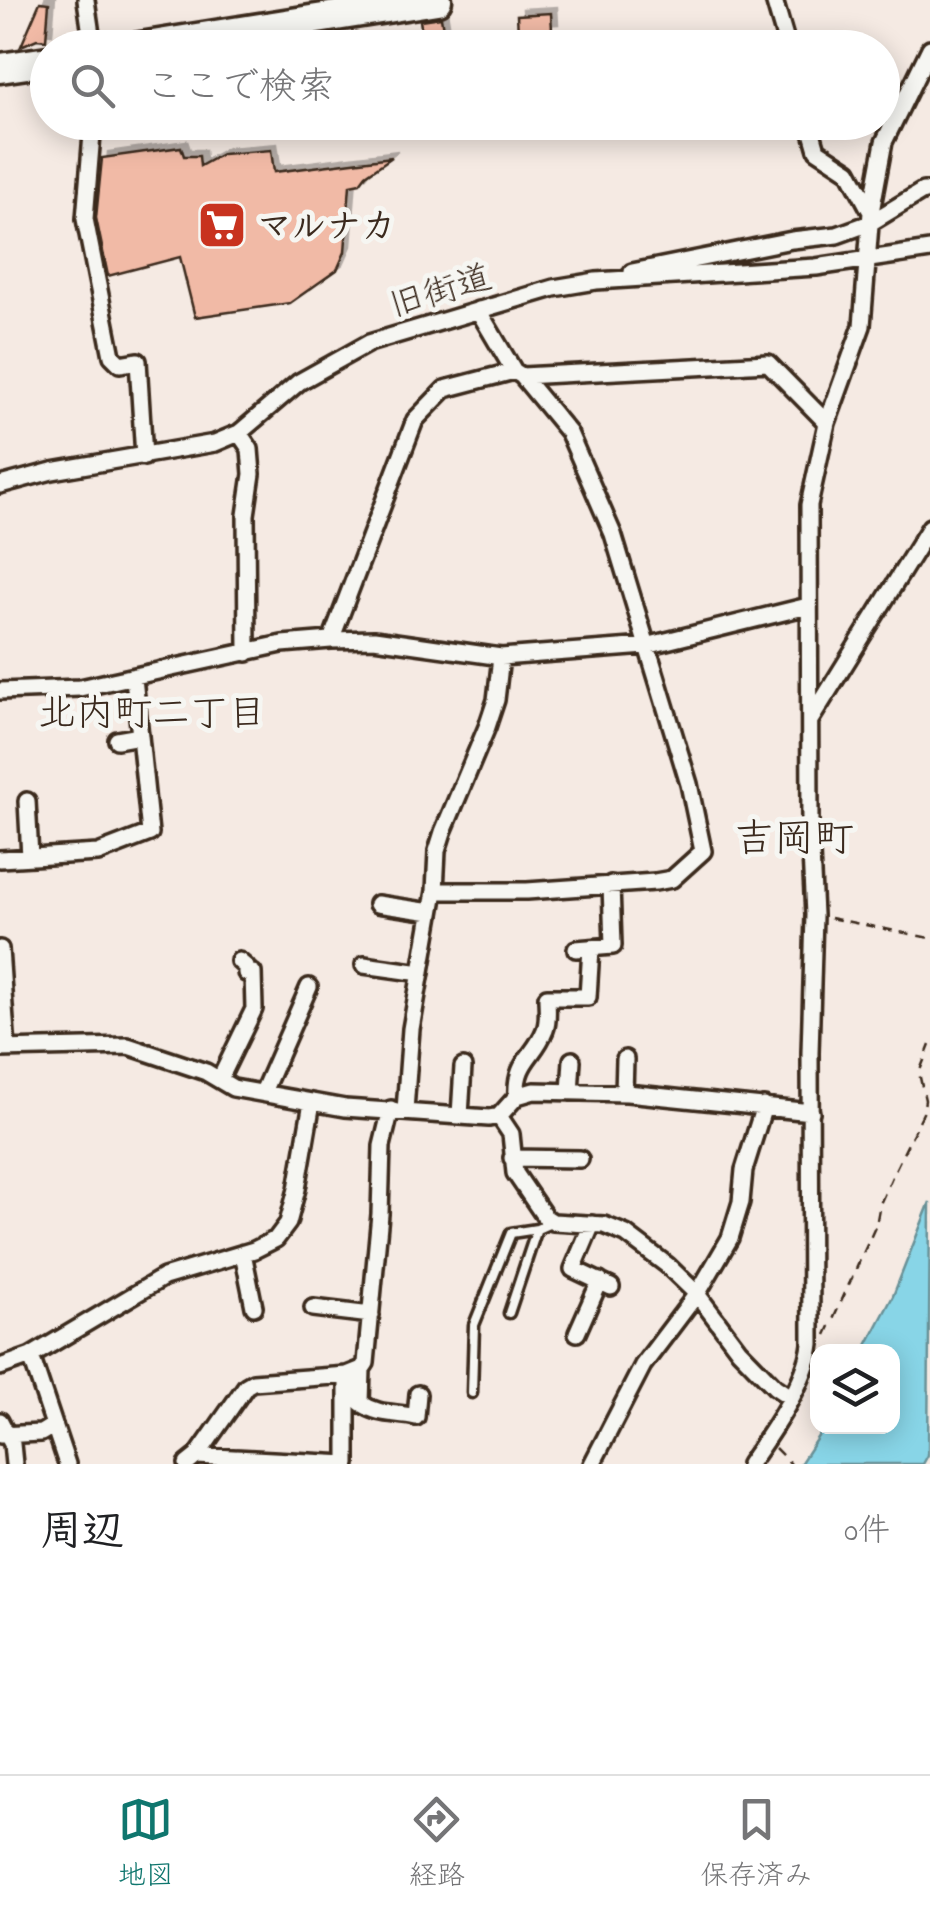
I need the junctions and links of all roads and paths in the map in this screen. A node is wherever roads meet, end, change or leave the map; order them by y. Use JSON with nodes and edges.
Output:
{"nodes":[{"id":1,"x":86,"y":0,"type":"edge"},
{"id":2,"x":437,"y":0,"type":"edge"},
{"id":3,"x":774,"y":0,"type":"edge"},
{"id":4,"x":384,"y":4,"type":"edge"},
{"id":5,"x":90,"y":30,"type":"edge"},
{"id":6,"x":236,"y":30,"type":"edge"},
{"id":7,"x":783,"y":30,"type":"edge"},
{"id":8,"x":930,"y":48,"type":"edge"},
{"id":9,"x":30,"y":64,"type":"edge"},
{"id":10,"x":0,"y":68,"type":"edge"},
{"id":11,"x":900,"y":109,"type":"edge"},
{"id":12,"x":92,"y":140,"type":"edge"},
{"id":13,"x":814,"y":140,"type":"edge"},
{"id":14,"x":885,"y":140,"type":"edge"},
{"id":15,"x":930,"y":191,"type":"edge"},
{"id":16,"x":870,"y":218,"type":"junction"},
{"id":17,"x":930,"y":250,"type":"edge"},
{"id":18,"x":866,"y":261,"type":"junction"},
{"id":19,"x":627,"y":280,"type":"junction"},
{"id":20,"x":478,"y":310,"type":"junction"},
{"id":21,"x":518,"y":374,"type":"junction"},
{"id":22,"x":828,"y":423,"type":"junction"},
{"id":23,"x":239,"y":433,"type":"junction"},
{"id":24,"x":144,"y":457,"type":"junction"},
{"id":25,"x":0,"y":485,"type":"edge"},
{"id":26,"x":930,"y":527,"type":"edge"},
{"id":27,"x":808,"y":606,"type":"junction"},
{"id":28,"x":331,"y":640,"type":"junction"},
{"id":29,"x":646,"y":646,"type":"junction"},
{"id":30,"x":246,"y":653,"type":"junction"},
{"id":31,"x":500,"y":657,"type":"junction"},
{"id":32,"x":134,"y":678,"type":"junction"},
{"id":33,"x":0,"y":691,"type":"edge"},
{"id":34,"x":811,"y":719,"type":"junction"},
{"id":35,"x":140,"y":736,"type":"junction"},
{"id":36,"x":117,"y":740,"type":"dead end"},
{"id":37,"x":27,"y":801,"type":"dead end"},
{"id":38,"x":30,"y":858,"type":"junction"},
{"id":39,"x":0,"y":859,"type":"edge"},
{"id":40,"x":611,"y":884,"type":"junction"},
{"id":41,"x":434,"y":892,"type":"junction"},
{"id":42,"x":376,"y":904,"type":"dead end"},
{"id":43,"x":431,"y":912,"type":"junction"},
{"id":44,"x":814,"y":915,"type":"junction"},
{"id":45,"x":930,"y":938,"type":"edge"},
{"id":46,"x":0,"y":950,"type":"edge"},
{"id":47,"x":239,"y":961,"type":"dead end"},
{"id":48,"x":364,"y":964,"type":"dead end"},
{"id":49,"x":421,"y":973,"type":"junction"},
{"id":50,"x":309,"y":987,"type":"dead end"},
{"id":51,"x":930,"y":1045,"type":"edge"},
{"id":52,"x":4,"y":1049,"type":"edge"},
{"id":53,"x":625,"y":1059,"type":"dead end"},
{"id":54,"x":572,"y":1060,"type":"dead end"},
{"id":55,"x":463,"y":1067,"type":"dead end"},
{"id":56,"x":220,"y":1079,"type":"junction"},
{"id":57,"x":263,"y":1092,"type":"junction"},
{"id":58,"x":570,"y":1092,"type":"junction"},
{"id":59,"x":624,"y":1093,"type":"junction"},
{"id":60,"x":517,"y":1096,"type":"junction"},
{"id":61,"x":312,"y":1102,"type":"junction"},
{"id":62,"x":764,"y":1106,"type":"junction"},
{"id":63,"x":398,"y":1110,"type":"junction"},
{"id":64,"x":811,"y":1112,"type":"junction"},
{"id":65,"x":460,"y":1115,"type":"junction"},
{"id":66,"x":499,"y":1116,"type":"junction"},
{"id":67,"x":512,"y":1158,"type":"junction"},
{"id":68,"x":580,"y":1159,"type":"dead end"},
{"id":69,"x":554,"y":1222,"type":"junction"},
{"id":70,"x":592,"y":1224,"type":"junction"},
{"id":71,"x":537,"y":1230,"type":"junction"},
{"id":72,"x":246,"y":1252,"type":"junction"},
{"id":73,"x":697,"y":1294,"type":"junction"},
{"id":74,"x":258,"y":1305,"type":"dead end"},
{"id":75,"x":313,"y":1308,"type":"dead end"},
{"id":76,"x":509,"y":1313,"type":"dead end"},
{"id":77,"x":371,"y":1315,"type":"junction"},
{"id":78,"x":577,"y":1333,"type":"dead end"},
{"id":79,"x":812,"y":1344,"type":"joint"},
{"id":80,"x":32,"y":1356,"type":"junction"},
{"id":81,"x":810,"y":1358,"type":"edge"},
{"id":82,"x":0,"y":1366,"type":"edge"},
{"id":83,"x":354,"y":1372,"type":"junction"},
{"id":84,"x":472,"y":1393,"type":"dead end"},
{"id":85,"x":418,"y":1394,"type":"dead end"},
{"id":86,"x":790,"y":1397,"type":"junction"},
{"id":87,"x":54,"y":1424,"type":"junction"},
{"id":88,"x":2,"y":1431,"type":"edge"},
{"id":89,"x":771,"y":1444,"type":"dead end"},
{"id":90,"x":192,"y":1460,"type":"edge"},
{"id":91,"x":594,"y":1460,"type":"edge"},
{"id":92,"x":14,"y":1464,"type":"edge"},
{"id":93,"x":66,"y":1464,"type":"edge"},
{"id":94,"x":614,"y":1464,"type":"edge"},
{"id":95,"x":750,"y":1464,"type":"edge"},
{"id":96,"x":790,"y":1464,"type":"edge"}],
"edges":[{"from":1,"to":5,"type":"street"},
{"from":2,"to":4,"type":"highway"},
{"from":3,"to":7,"type":"street"},
{"from":4,"to":6,"type":"highway"},
{"from":8,"to":11,"type":"street"},
{"from":9,"to":10,"type":"highway"},
{"from":12,"to":24,"type":"street"},
{"from":13,"to":16,"type":"street"},
{"from":14,"to":16,"type":"street"},
{"from":15,"to":16,"type":"street"},
{"from":16,"to":18,"type":"street"},
{"from":16,"to":19,"type":"street"},
{"from":17,"to":18,"type":"street","name":"旧街道"},
{"from":18,"to":19,"type":"street","name":"旧街道"},
{"from":18,"to":22,"type":"street"},
{"from":19,"to":20,"type":"street","name":"旧街道"},
{"from":20,"to":21,"type":"street"},
{"from":20,"to":23,"type":"street","name":"旧街道"},
{"from":21,"to":22,"type":"street"},
{"from":21,"to":28,"type":"street"},
{"from":21,"to":29,"type":"street"},
{"from":22,"to":27,"type":"street"},
{"from":23,"to":24,"type":"street","name":"旧街道"},
{"from":23,"to":30,"type":"street"},
{"from":24,"to":25,"type":"street","name":"旧街道"},
{"from":26,"to":34,"type":"street"},
{"from":27,"to":29,"type":"street"},
{"from":27,"to":34,"type":"street"},
{"from":28,"to":30,"type":"street"},
{"from":28,"to":31,"type":"street"},
{"from":29,"to":31,"type":"street"},
{"from":29,"to":40,"type":"street"},
{"from":30,"to":32,"type":"street"},
{"from":31,"to":41,"type":"street"},
{"from":32,"to":33,"type":"street"},
{"from":32,"to":35,"type":"street"},
{"from":34,"to":44,"type":"street"},
{"from":35,"to":36,"type":"street"},
{"from":35,"to":38,"type":"street"},
{"from":37,"to":38,"type":"street"},
{"from":38,"to":39,"type":"street"},
{"from":40,"to":41,"type":"street"},
{"from":40,"to":60,"type":"street"},
{"from":41,"to":43,"type":"street"},
{"from":42,"to":43,"type":"street"},
{"from":43,"to":49,"type":"street"},
{"from":44,"to":45,"type":"path"},
{"from":44,"to":64,"type":"street"},
{"from":46,"to":52,"type":"street"},
{"from":47,"to":56,"type":"street"},
{"from":48,"to":49,"type":"street"},
{"from":49,"to":63,"type":"street"},
{"from":50,"to":57,"type":"street"},
{"from":51,"to":79,"type":"path"},
{"from":52,"to":56,"type":"street"},
{"from":53,"to":59,"type":"street"},
{"from":54,"to":58,"type":"street"},
{"from":55,"to":65,"type":"street"},
{"from":56,"to":57,"type":"street"},
{"from":57,"to":61,"type":"street"},
{"from":58,"to":59,"type":"street"},
{"from":58,"to":60,"type":"street"},
{"from":59,"to":62,"type":"street"},
{"from":60,"to":66,"type":"street"},
{"from":61,"to":63,"type":"street"},
{"from":61,"to":72,"type":"street"},
{"from":62,"to":64,"type":"street"},
{"from":62,"to":73,"type":"street"},
{"from":63,"to":65,"type":"street"},
{"from":63,"to":77,"type":"street"},
{"from":64,"to":79,"type":"street"},
{"from":65,"to":66,"type":"street"},
{"from":66,"to":67,"type":"street"},
{"from":67,"to":68,"type":"street"},
{"from":67,"to":69,"type":"street"},
{"from":69,"to":70,"type":"street"},
{"from":69,"to":71,"type":"lane"},
{"from":70,"to":73,"type":"street"},
{"from":70,"to":78,"type":"street"},
{"from":71,"to":76,"type":"lane"},
{"from":71,"to":84,"type":"lane"},
{"from":72,"to":74,"type":"street"},
{"from":72,"to":80,"type":"street"},
{"from":73,"to":86,"type":"street"},
{"from":73,"to":91,"type":"street"},
{"from":75,"to":77,"type":"street"},
{"from":77,"to":83,"type":"street"},
{"from":80,"to":82,"type":"street"},
{"from":80,"to":87,"type":"street"},
{"from":81,"to":86,"type":"street"},
{"from":83,"to":85,"type":"street"},
{"from":83,"to":90,"type":"street"},
{"from":83,"to":90,"type":"street"},
{"from":86,"to":95,"type":"street"},
{"from":87,"to":88,"type":"street"},
{"from":87,"to":93,"type":"street"},
{"from":88,"to":92,"type":"street"},
{"from":89,"to":96,"type":"path"},
{"from":91,"to":94,"type":"street"}]}
